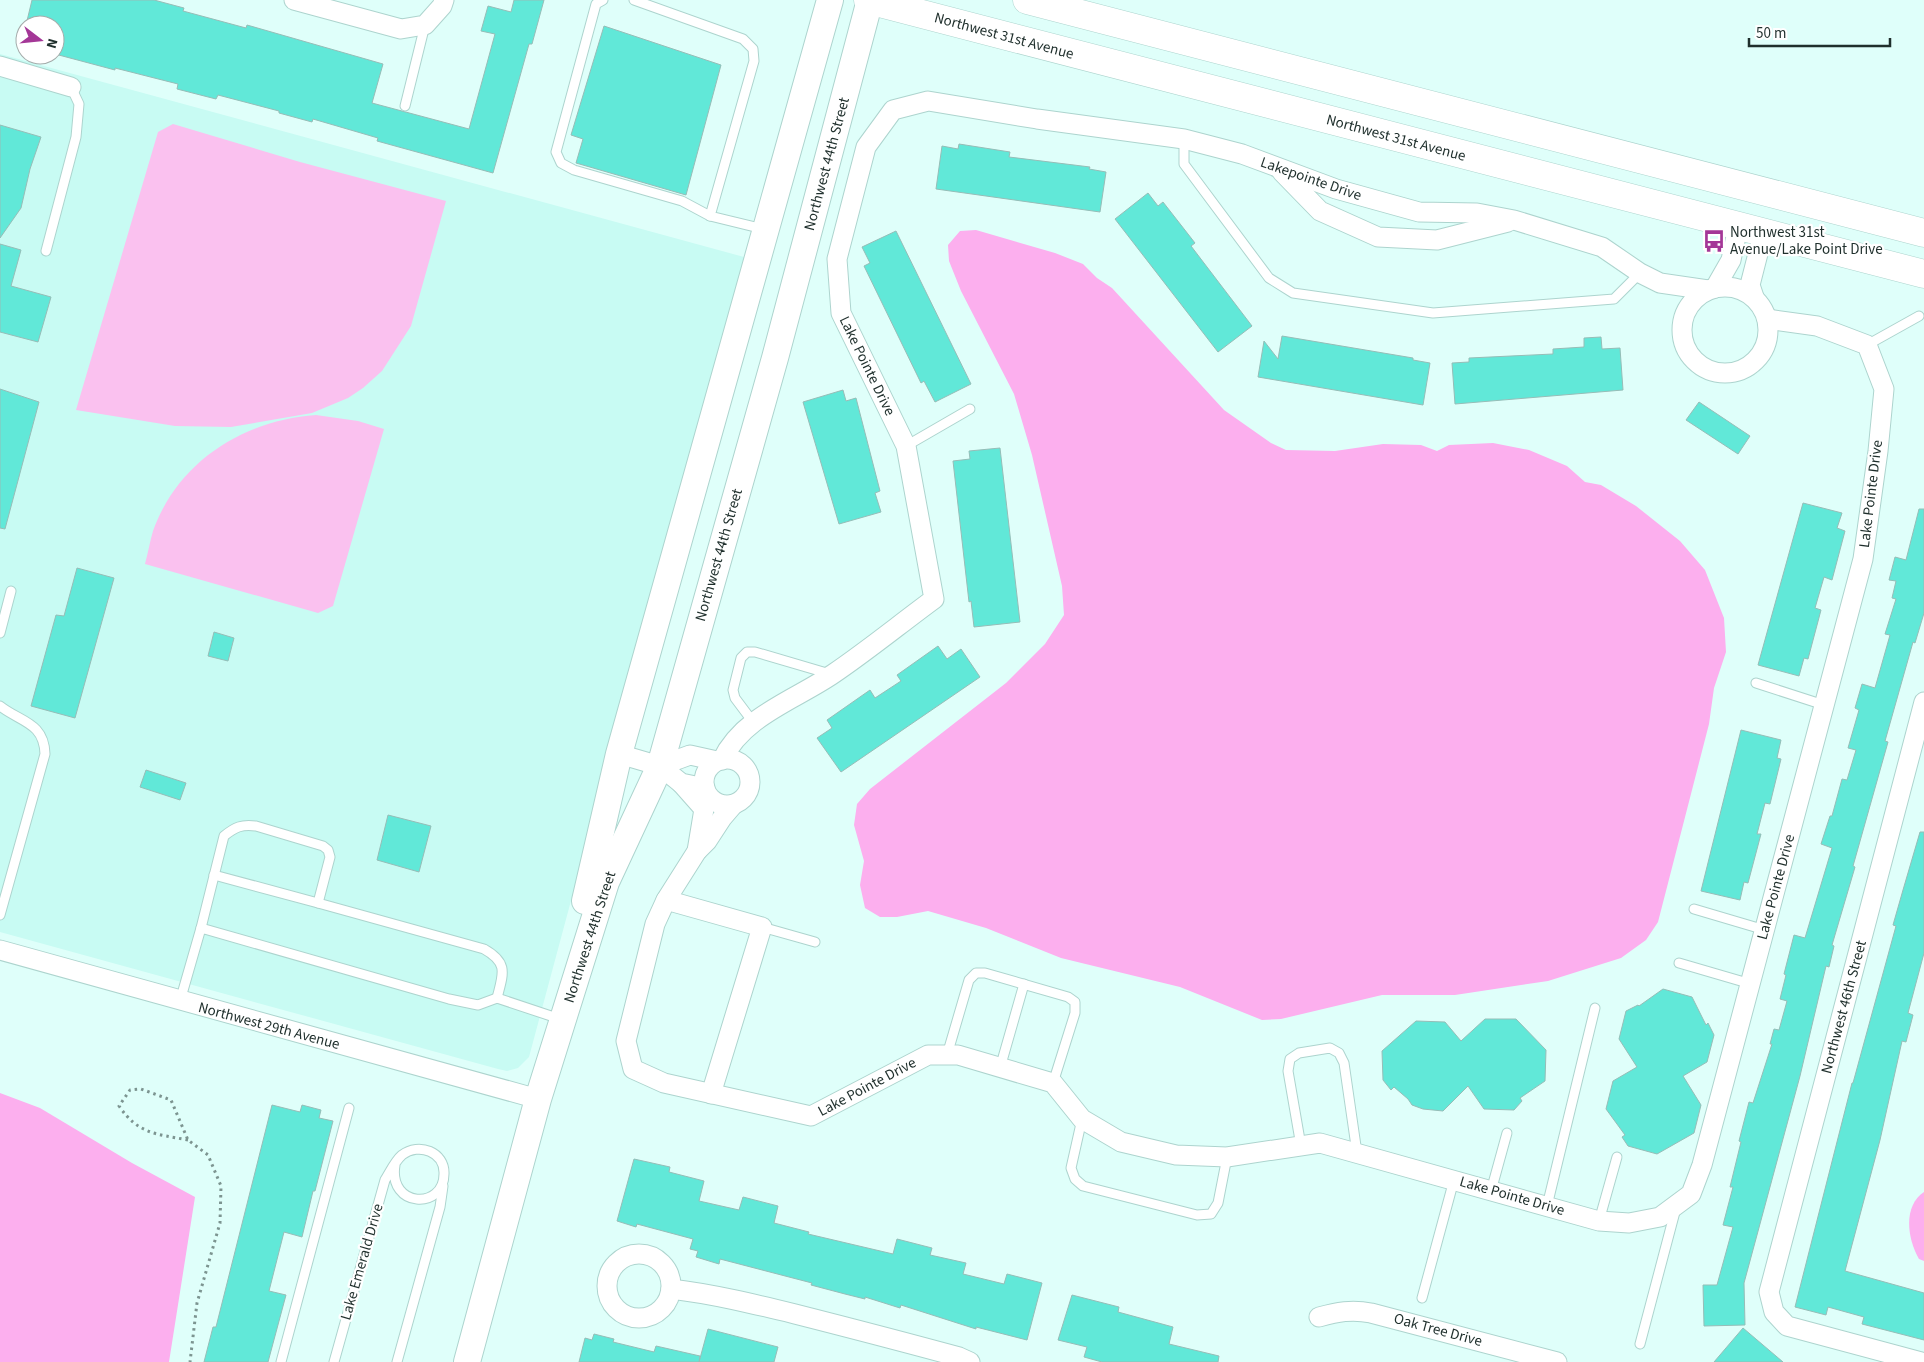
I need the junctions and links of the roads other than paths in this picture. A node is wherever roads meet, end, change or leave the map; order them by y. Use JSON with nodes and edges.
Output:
{"nodes":[{"id":1,"x":294,"y":0,"type":"edge"},
{"id":2,"x":444,"y":0,"type":"edge"},
{"id":3,"x":603,"y":0,"type":"edge"},
{"id":4,"x":634,"y":0,"type":"edge"},
{"id":5,"x":830,"y":0,"type":"edge"},
{"id":6,"x":869,"y":0,"type":"edge"},
{"id":7,"x":1027,"y":0,"type":"edge"},
{"id":8,"x":425,"y":25,"type":"junction"},
{"id":9,"x":0,"y":66,"type":"edge"},
{"id":10,"x":71,"y":87,"type":"joint"},
{"id":11,"x":405,"y":106,"type":"dead end"},
{"id":12,"x":1109,"y":129,"type":"joint"},
{"id":13,"x":1184,"y":139,"type":"junction"},
{"id":14,"x":1278,"y":168,"type":"junction"},
{"id":15,"x":710,"y":216,"type":"junction"},
{"id":16,"x":1514,"y":220,"type":"junction"},
{"id":17,"x":766,"y":229,"type":"junction"},
{"id":18,"x":1751,"y":230,"type":"junction"},
{"id":19,"x":1924,"y":233,"type":"edge"},
{"id":20,"x":46,"y":251,"type":"dead end"},
{"id":21,"x":1640,"y":273,"type":"junction"},
{"id":22,"x":1924,"y":274,"type":"edge"},
{"id":23,"x":1660,"y":283,"type":"junction"},
{"id":24,"x":1711,"y":289,"type":"junction"},
{"id":25,"x":1754,"y":297,"type":"junction"},
{"id":26,"x":1685,"y":314,"type":"junction"},
{"id":27,"x":1919,"y":316,"type":"dead end"},
{"id":28,"x":1767,"y":319,"type":"junction"},
{"id":29,"x":1867,"y":345,"type":"junction"},
{"id":30,"x":970,"y":409,"type":"dead end"},
{"id":31,"x":906,"y":446,"type":"junction"},
{"id":32,"x":11,"y":591,"type":"dead end"},
{"id":33,"x":0,"y":633,"type":"edge"},
{"id":34,"x":832,"y":675,"type":"junction"},
{"id":35,"x":1756,"y":683,"type":"dead end"},
{"id":36,"x":1924,"y":702,"type":"edge"},
{"id":37,"x":1824,"y":705,"type":"junction"},
{"id":38,"x":0,"y":706,"type":"edge"},
{"id":39,"x":753,"y":722,"type":"junction"},
{"id":40,"x":619,"y":754,"type":"junction"},
{"id":41,"x":719,"y":761,"type":"junction"},
{"id":42,"x":660,"y":766,"type":"junction"},
{"id":43,"x":743,"y":766,"type":"junction"},
{"id":44,"x":680,"y":783,"type":"junction"},
{"id":45,"x":705,"y":788,"type":"junction"},
{"id":46,"x":704,"y":809,"type":"junction"},
{"id":47,"x":728,"y":811,"type":"junction"},
{"id":48,"x":697,"y":851,"type":"junction"},
{"id":49,"x":214,"y":875,"type":"junction"},
{"id":50,"x":666,"y":900,"type":"junction"},
{"id":51,"x":318,"y":903,"type":"junction"},
{"id":52,"x":1694,"y":909,"type":"dead end"},
{"id":53,"x":0,"y":914,"type":"edge"},
{"id":54,"x":762,"y":927,"type":"junction"},
{"id":55,"x":201,"y":928,"type":"junction"},
{"id":56,"x":1765,"y":930,"type":"junction"},
{"id":57,"x":815,"y":942,"type":"dead end"},
{"id":58,"x":0,"y":950,"type":"edge"},
{"id":59,"x":1679,"y":963,"type":"dead end"},
{"id":60,"x":1024,"y":984,"type":"junction"},
{"id":61,"x":1751,"y":984,"type":"junction"},
{"id":62,"x":497,"y":998,"type":"junction"},
{"id":63,"x":180,"y":1001,"type":"junction"},
{"id":64,"x":1595,"y":1008,"type":"dead end"},
{"id":65,"x":557,"y":1018,"type":"junction"},
{"id":66,"x":947,"y":1055,"type":"junction"},
{"id":67,"x":1000,"y":1068,"type":"junction"},
{"id":68,"x":1053,"y":1083,"type":"junction"},
{"id":69,"x":712,"y":1094,"type":"junction"},
{"id":70,"x":538,"y":1099,"type":"junction"},
{"id":71,"x":349,"y":1108,"type":"dead end"},
{"id":72,"x":1082,"y":1119,"type":"junction"},
{"id":73,"x":1508,"y":1133,"type":"dead end"},
{"id":74,"x":1301,"y":1146,"type":"junction"},
{"id":75,"x":1357,"y":1153,"type":"junction"},
{"id":76,"x":1227,"y":1157,"type":"junction"},
{"id":77,"x":1617,"y":1157,"type":"dead end"},
{"id":78,"x":395,"y":1165,"type":"junction"},
{"id":79,"x":1454,"y":1180,"type":"junction"},
{"id":80,"x":443,"y":1183,"type":"junction"},
{"id":81,"x":1491,"y":1190,"type":"junction"},
{"id":82,"x":1676,"y":1205,"type":"junction"},
{"id":83,"x":1547,"y":1206,"type":"junction"},
{"id":84,"x":1600,"y":1221,"type":"junction"},
{"id":85,"x":671,"y":1289,"type":"dead end"},
{"id":86,"x":1422,"y":1298,"type":"dead end"},
{"id":87,"x":1319,"y":1317,"type":"dead end"},
{"id":88,"x":1640,"y":1344,"type":"dead end"},
{"id":89,"x":281,"y":1362,"type":"edge"},
{"id":90,"x":334,"y":1362,"type":"edge"},
{"id":91,"x":397,"y":1362,"type":"edge"},
{"id":92,"x":467,"y":1362,"type":"edge"},
{"id":93,"x":970,"y":1362,"type":"edge"},
{"id":94,"x":1556,"y":1362,"type":"edge"},
{"id":95,"x":1921,"y":1362,"type":"edge"}],
"edges":[{"from":1,"to":8,"type":"street"},
{"from":2,"to":8,"type":"street"},
{"from":3,"to":15,"type":"lane"},
{"from":4,"to":15,"type":"lane"},
{"from":5,"to":17,"type":"street","name":"Northwest 44th Street"},
{"from":6,"to":18,"type":"main road","name":"Northwest 31st Avenue"},
{"from":6,"to":42,"type":"street","name":"Northwest 44th Street"},
{"from":7,"to":19,"type":"main road"},
{"from":8,"to":11,"type":"lane"},
{"from":9,"to":10,"type":"street"},
{"from":10,"to":20,"type":"lane"},
{"from":12,"to":13,"type":"street","name":"Lakepointe Drive"},
{"from":12,"to":31,"type":"street","name":"Lake Pointe Drive"},
{"from":13,"to":14,"type":"street","name":"Lakepointe Drive"},
{"from":13,"to":21,"type":"lane"},
{"from":14,"to":16,"type":"street","name":"Lakepointe Drive"},
{"from":14,"to":16,"type":"street"},
{"from":15,"to":17,"type":"lane"},
{"from":16,"to":21,"type":"street"},
{"from":17,"to":40,"type":"street","name":"Northwest 44th Street"},
{"from":18,"to":22,"type":"main road","name":"Northwest 31st Avenue"},
{"from":18,"to":24,"type":"street"},
{"from":18,"to":25,"type":"street"},
{"from":21,"to":23,"type":"street"},
{"from":23,"to":24,"type":"street"},
{"from":23,"to":26,"type":"street"},
{"from":24,"to":25,"type":"street"},
{"from":24,"to":26,"type":"street"},
{"from":25,"to":28,"type":"street"},
{"from":26,"to":28,"type":"street"},
{"from":27,"to":29,"type":"lane"},
{"from":28,"to":29,"type":"street"},
{"from":29,"to":37,"type":"street","name":"Lake Pointe Drive"},
{"from":30,"to":31,"type":"lane"},
{"from":31,"to":34,"type":"street","name":"Lake Pointe Drive"},
{"from":32,"to":33,"type":"lane"},
{"from":34,"to":39,"type":"street","name":"Lake Pointe Drive"},
{"from":34,"to":39,"type":"lane"},
{"from":35,"to":37,"type":"lane"},
{"from":36,"to":95,"type":"street","name":"Northwest 46th Street"},
{"from":37,"to":56,"type":"street","name":"Lake Pointe Drive"},
{"from":38,"to":53,"type":"lane"},
{"from":39,"to":41,"type":"street","name":"Lake Pointe Drive"},
{"from":39,"to":43,"type":"street","name":"Lake Pointe Drive"},
{"from":40,"to":42,"type":"street"},
{"from":40,"to":65,"type":"street","name":"Northwest 44th Street"},
{"from":41,"to":42,"type":"street"},
{"from":41,"to":43,"type":"street"},
{"from":41,"to":45,"type":"street","name":"Lake Pointe Drive"},
{"from":42,"to":44,"type":"street"},
{"from":42,"to":70,"type":"street","name":"Northwest 44th Street"},
{"from":43,"to":47,"type":"street","name":"Lake Pointe Drive"},
{"from":44,"to":45,"type":"street"},
{"from":44,"to":46,"type":"street"},
{"from":45,"to":47,"type":"street"},
{"from":46,"to":47,"type":"street"},
{"from":46,"to":48,"type":"street","name":"Lake Pointe Drive"},
{"from":47,"to":48,"type":"street","name":"Lake Pointe Drive"},
{"from":48,"to":50,"type":"street","name":"Lake Pointe Drive"},
{"from":49,"to":51,"type":"lane"},
{"from":49,"to":51,"type":"lane"},
{"from":49,"to":55,"type":"lane"},
{"from":50,"to":54,"type":"street"},
{"from":50,"to":69,"type":"street","name":"Lake Pointe Drive"},
{"from":51,"to":62,"type":"lane"},
{"from":52,"to":56,"type":"lane"},
{"from":54,"to":57,"type":"lane"},
{"from":54,"to":69,"type":"street"},
{"from":55,"to":62,"type":"lane"},
{"from":55,"to":63,"type":"lane"},
{"from":56,"to":61,"type":"street","name":"Lake Pointe Drive"},
{"from":58,"to":63,"type":"street","name":"Northwest 29th Avenue"},
{"from":59,"to":61,"type":"lane"},
{"from":60,"to":66,"type":"lane"},
{"from":60,"to":67,"type":"lane"},
{"from":60,"to":68,"type":"lane"},
{"from":61,"to":82,"type":"street","name":"Lake Pointe Drive"},
{"from":62,"to":65,"type":"lane"},
{"from":63,"to":70,"type":"street","name":"Northwest 29th Avenue"},
{"from":64,"to":83,"type":"lane"},
{"from":65,"to":70,"type":"street","name":"Northwest 44th Street"},
{"from":66,"to":67,"type":"street","name":"Lake Pointe Drive"},
{"from":66,"to":69,"type":"street","name":"Lake Pointe Drive"},
{"from":67,"to":68,"type":"street","name":"Lake Pointe Drive"},
{"from":68,"to":72,"type":"street","name":"Lake Pointe Drive"},
{"from":70,"to":92,"type":"street","name":"Northwest 44th Street"},
{"from":71,"to":89,"type":"lane"},
{"from":72,"to":76,"type":"street","name":"Lake Pointe Drive"},
{"from":72,"to":76,"type":"lane"},
{"from":73,"to":81,"type":"lane"},
{"from":74,"to":75,"type":"street","name":"Lake Pointe Drive"},
{"from":74,"to":75,"type":"lane"},
{"from":74,"to":76,"type":"street","name":"Lake Pointe Drive"},
{"from":75,"to":79,"type":"street","name":"Lake Pointe Drive"},
{"from":77,"to":84,"type":"lane"},
{"from":78,"to":80,"type":"lane","name":"Lake Emerald Drive"},
{"from":78,"to":80,"type":"lane","name":"Lake Emerald Drive"},
{"from":78,"to":90,"type":"lane","name":"Lake Emerald Drive"},
{"from":79,"to":81,"type":"street","name":"Lake Pointe Drive"},
{"from":79,"to":86,"type":"lane"},
{"from":80,"to":91,"type":"lane","name":"Lake Emerald Drive"},
{"from":81,"to":83,"type":"street","name":"Lake Pointe Drive"},
{"from":82,"to":84,"type":"street","name":"Lake Pointe Drive"},
{"from":82,"to":88,"type":"lane"},
{"from":83,"to":84,"type":"street","name":"Lake Pointe Drive"},
{"from":85,"to":93,"type":"street"},
{"from":87,"to":94,"type":"street","name":"Oak Tree Drive"}]}
